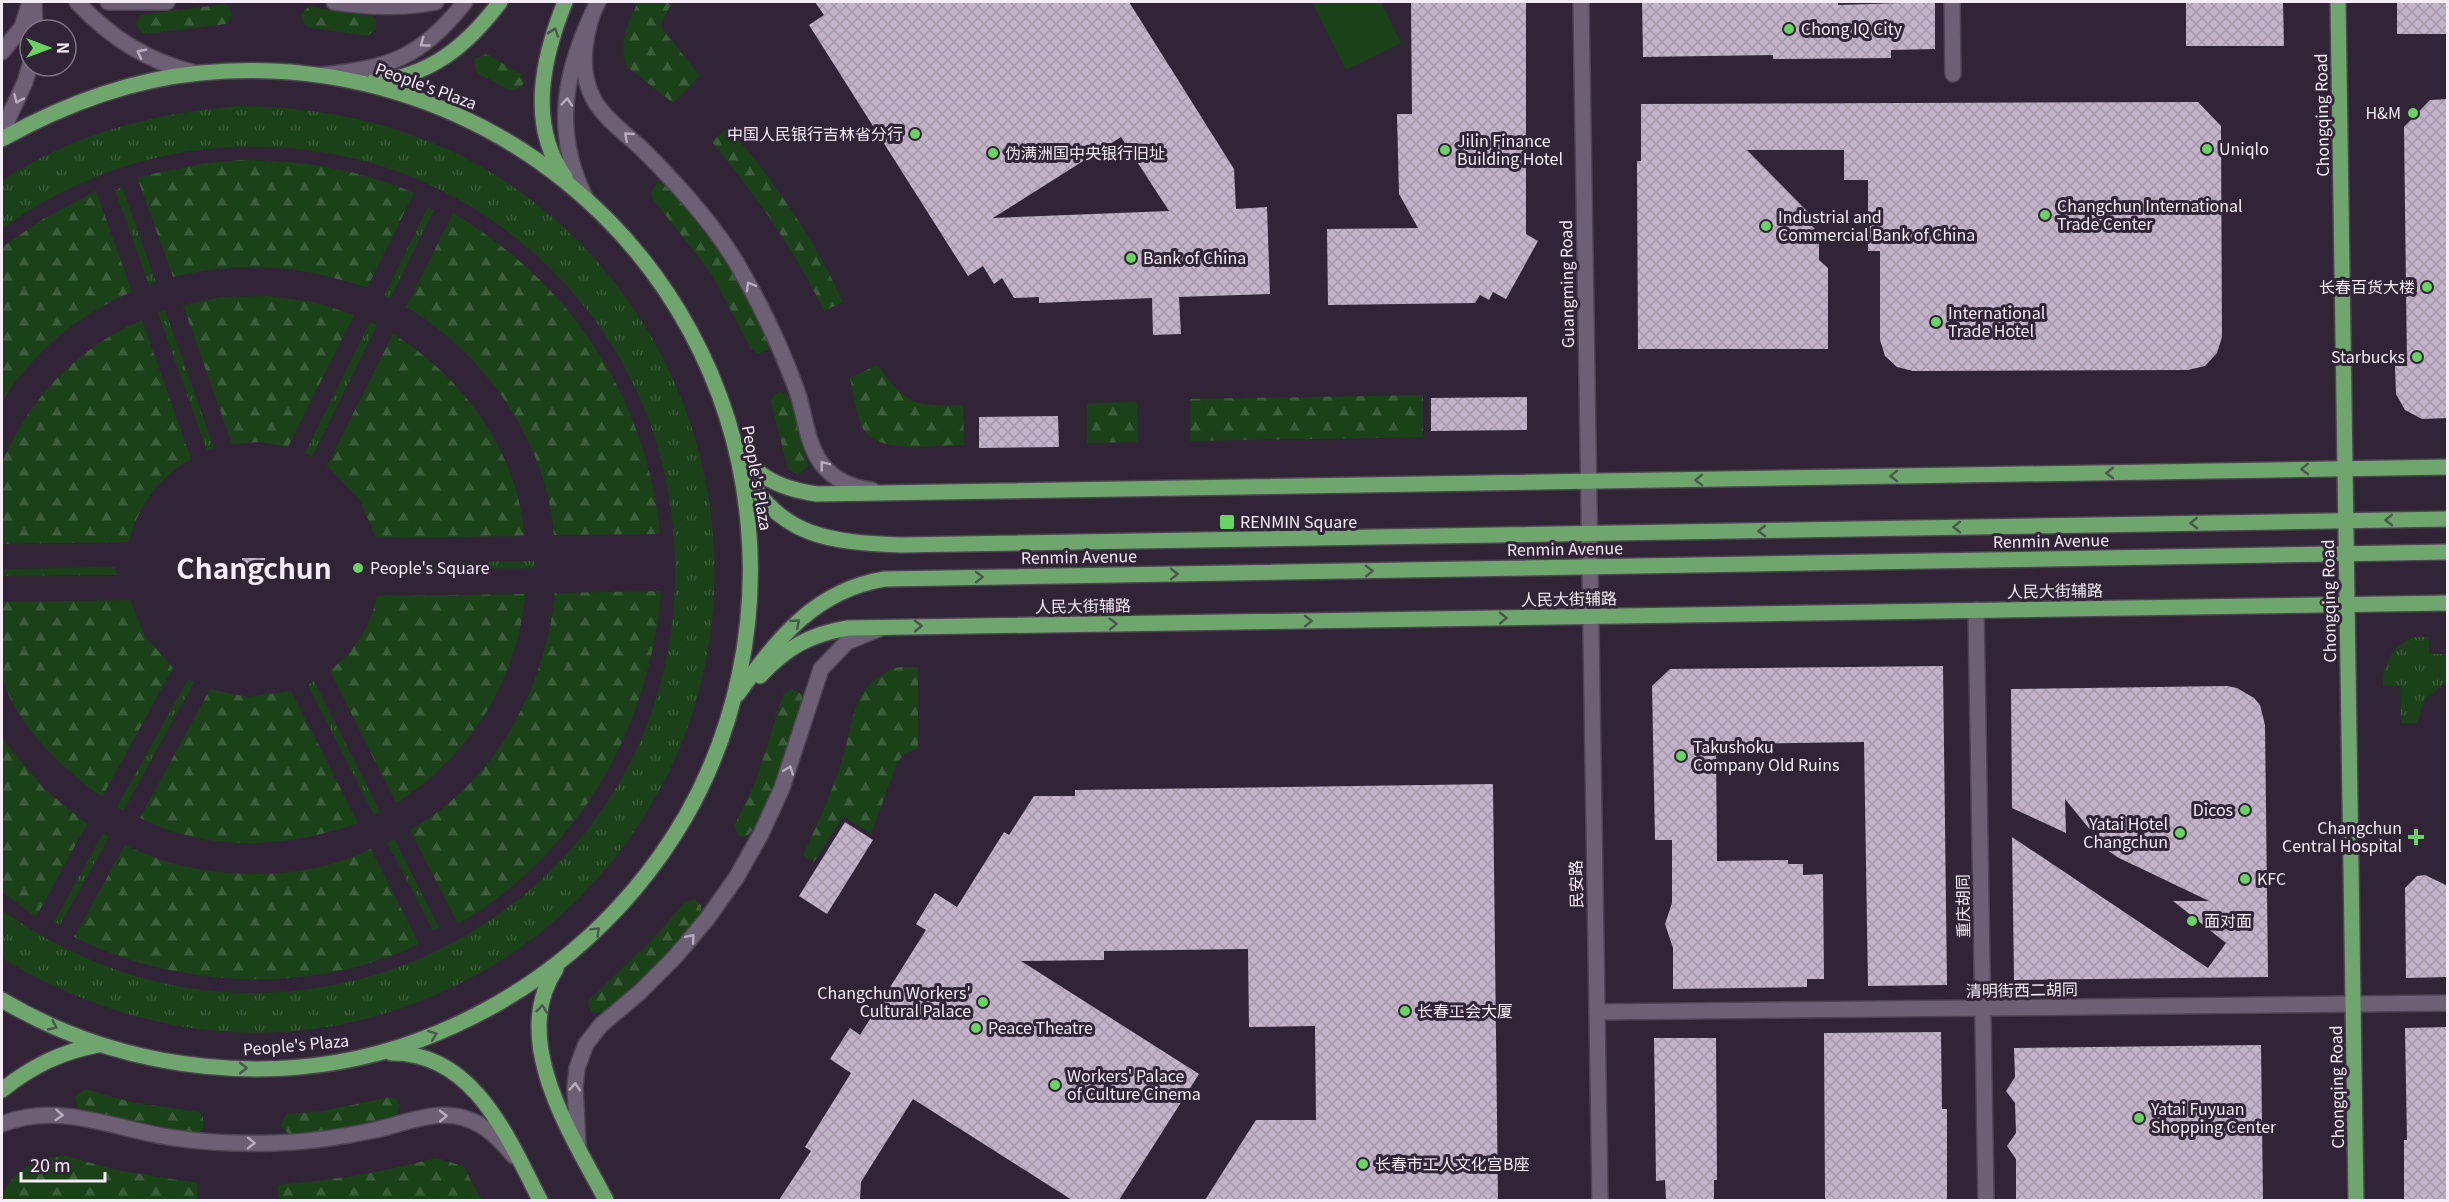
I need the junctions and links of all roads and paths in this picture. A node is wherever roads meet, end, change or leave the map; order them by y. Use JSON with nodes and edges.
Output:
{"nodes":[{"id":1,"x":32,"y":2,"type":"edge"},
{"id":2,"x":77,"y":2,"type":"edge"},
{"id":3,"x":108,"y":2,"type":"edge"},
{"id":4,"x":167,"y":2,"type":"edge"},
{"id":5,"x":334,"y":2,"type":"edge"},
{"id":6,"x":436,"y":2,"type":"edge"},
{"id":7,"x":465,"y":2,"type":"edge"},
{"id":8,"x":500,"y":2,"type":"edge"},
{"id":9,"x":565,"y":2,"type":"edge"},
{"id":10,"x":1581,"y":2,"type":"edge"},
{"id":11,"x":1952,"y":2,"type":"edge"},
{"id":12,"x":2338,"y":2,"type":"edge"},
{"id":13,"x":596,"y":7,"type":"edge"},
{"id":14,"x":34,"y":18,"type":"edge"},
{"id":15,"x":2,"y":52,"type":"edge"},
{"id":16,"x":195,"y":74,"type":"junction"},
{"id":17,"x":1953,"y":74,"type":"dead end"},
{"id":18,"x":322,"y":75,"type":"junction"},
{"id":19,"x":26,"y":78,"type":"edge"},
{"id":20,"x":364,"y":82,"type":"junction"},
{"id":21,"x":2,"y":132,"type":"edge"},
{"id":22,"x":2,"y":139,"type":"edge"},
{"id":23,"x":572,"y":187,"type":"junction"},
{"id":24,"x":586,"y":199,"type":"junction"},
{"id":25,"x":731,"y":433,"type":"junction"},
{"id":26,"x":738,"y":459,"type":"junction"},
{"id":27,"x":2448,"y":467,"type":"edge"},
{"id":28,"x":2345,"y":469,"type":"junction"},
{"id":29,"x":1587,"y":482,"type":"junction"},
{"id":30,"x":896,"y":493,"type":"junction"},
{"id":31,"x":2448,"y":519,"type":"edge"},
{"id":32,"x":2346,"y":521,"type":"junction"},
{"id":33,"x":1588,"y":534,"type":"junction"},
{"id":34,"x":2448,"y":552,"type":"edge"},
{"id":35,"x":2346,"y":554,"type":"junction"},
{"id":36,"x":1589,"y":567,"type":"junction"},
{"id":37,"x":2448,"y":603,"type":"edge"},
{"id":38,"x":2347,"y":605,"type":"junction"},
{"id":39,"x":1976,"y":610,"type":"junction"},
{"id":40,"x":1590,"y":617,"type":"junction"},
{"id":41,"x":895,"y":627,"type":"junction"},
{"id":42,"x":733,"y":701,"type":"junction"},
{"id":43,"x":728,"y":719,"type":"junction"},
{"id":44,"x":560,"y":962,"type":"junction"},
{"id":45,"x":2,"y":1000,"type":"edge"},
{"id":46,"x":2448,"y":1003,"type":"edge"},
{"id":47,"x":2353,"y":1004,"type":"junction"},
{"id":48,"x":1982,"y":1008,"type":"junction"},
{"id":49,"x":1597,"y":1012,"type":"junction"},
{"id":50,"x":99,"y":1044,"type":"junction"},
{"id":51,"x":373,"y":1054,"type":"junction"},
{"id":52,"x":2,"y":1090,"type":"edge"},
{"id":53,"x":2,"y":1124,"type":"edge"},
{"id":54,"x":578,"y":1145,"type":"junction"},
{"id":55,"x":523,"y":1168,"type":"junction"},
{"id":56,"x":540,"y":1200,"type":"edge"},
{"id":57,"x":606,"y":1200,"type":"edge"},
{"id":58,"x":1600,"y":1200,"type":"edge"},
{"id":59,"x":1986,"y":1200,"type":"edge"},
{"id":60,"x":2356,"y":1200,"type":"edge"}],
"edges":[{"from":1,"to":14,"type":"street"},
{"from":1,"to":15,"type":"street"},
{"from":16,"to":2,"type":"street","one_way":true},
{"from":3,"to":4,"type":"street"},
{"from":5,"to":6,"type":"street"},
{"from":7,"to":18,"type":"street","one_way":true},
{"from":8,"to":20,"type":"main road"},
{"from":23,"to":9,"type":"main road","one_way":true},
{"from":10,"to":29,"type":"street","name":"Guangming Road"},
{"from":11,"to":17,"type":"street"},
{"from":12,"to":28,"type":"main road","name":"Chongqing Road"},
{"from":24,"to":13,"type":"street","one_way":true},
{"from":30,"to":13,"type":"street","one_way":true},
{"from":16,"to":18,"type":"main road","name":"People's Plaza"},
{"from":16,"to":22,"type":"main road","name":"People's Plaza"},
{"from":18,"to":20,"type":"main road","name":"People's Plaza"},
{"from":19,"to":21,"type":"street","one_way":true},
{"from":20,"to":23,"type":"main road","name":"People's Plaza"},
{"from":23,"to":24,"type":"main road","name":"People's Plaza"},
{"from":24,"to":25,"type":"main road","name":"People's Plaza"},
{"from":25,"to":26,"type":"main road","name":"People's Plaza"},
{"from":25,"to":30,"type":"main road"},
{"from":26,"to":33,"type":"main road","name":"Renmin Avenue"},
{"from":26,"to":42,"type":"main road","name":"People's Plaza"},
{"from":27,"to":28,"type":"main road"},
{"from":28,"to":29,"type":"main road","one_way":true},
{"from":28,"to":32,"type":"main road","name":"Chongqing Road"},
{"from":29,"to":30,"type":"main road"},
{"from":29,"to":33,"type":"street","name":"Guangming Road"},
{"from":31,"to":32,"type":"main road","name":"Renmin Avenue","one_way":true},
{"from":32,"to":33,"type":"main road","name":"Renmin Avenue","one_way":true},
{"from":32,"to":35,"type":"main road","name":"Chongqing Road"},
{"from":33,"to":36,"type":"street","name":"Guangming Road"},
{"from":34,"to":35,"type":"main road","name":"Renmin Avenue"},
{"from":35,"to":36,"type":"main road","name":"Renmin Avenue"},
{"from":35,"to":38,"type":"main road","name":"Chongqing Road"},
{"from":36,"to":40,"type":"street","name":"民安路"},
{"from":42,"to":36,"type":"main road","name":"Renmin Avenue","one_way":true},
{"from":37,"to":38,"type":"main road","name":"人民大街辅路"},
{"from":38,"to":39,"type":"main road","name":"人民大街辅路"},
{"from":38,"to":47,"type":"main road","name":"Chongqing Road"},
{"from":39,"to":40,"type":"main road","name":"人民大街辅路"},
{"from":39,"to":48,"type":"street","name":"重庆胡同"},
{"from":41,"to":40,"type":"main road","name":"人民大街辅路","one_way":true},
{"from":40,"to":49,"type":"street","name":"民安路"},
{"from":41,"to":43,"type":"main road","name":"人民大街辅路"},
{"from":54,"to":41,"type":"street","one_way":true},
{"from":42,"to":43,"type":"main road","name":"People's Plaza"},
{"from":44,"to":43,"type":"main road","name":"People's Plaza","one_way":true},
{"from":51,"to":44,"type":"main road","name":"People's Plaza","one_way":true},
{"from":54,"to":44,"type":"main road","one_way":true},
{"from":45,"to":50,"type":"main road","name":"People's Plaza","one_way":true},
{"from":46,"to":47,"type":"street","name":"清明街西二胡同"},
{"from":47,"to":48,"type":"street","name":"清明街西二胡同"},
{"from":47,"to":60,"type":"main road","name":"Chongqing Road"},
{"from":48,"to":49,"type":"street","name":"清明街西二胡同"},
{"from":48,"to":59,"type":"street","name":"重庆胡同"},
{"from":49,"to":58,"type":"street","name":"民安路"},
{"from":50,"to":51,"type":"main road","name":"People's Plaza","one_way":true},
{"from":50,"to":52,"type":"main road"},
{"from":51,"to":55,"type":"main road"},
{"from":53,"to":55,"type":"street","one_way":true},
{"from":54,"to":57,"type":"main road"},
{"from":55,"to":56,"type":"main road"}]}
